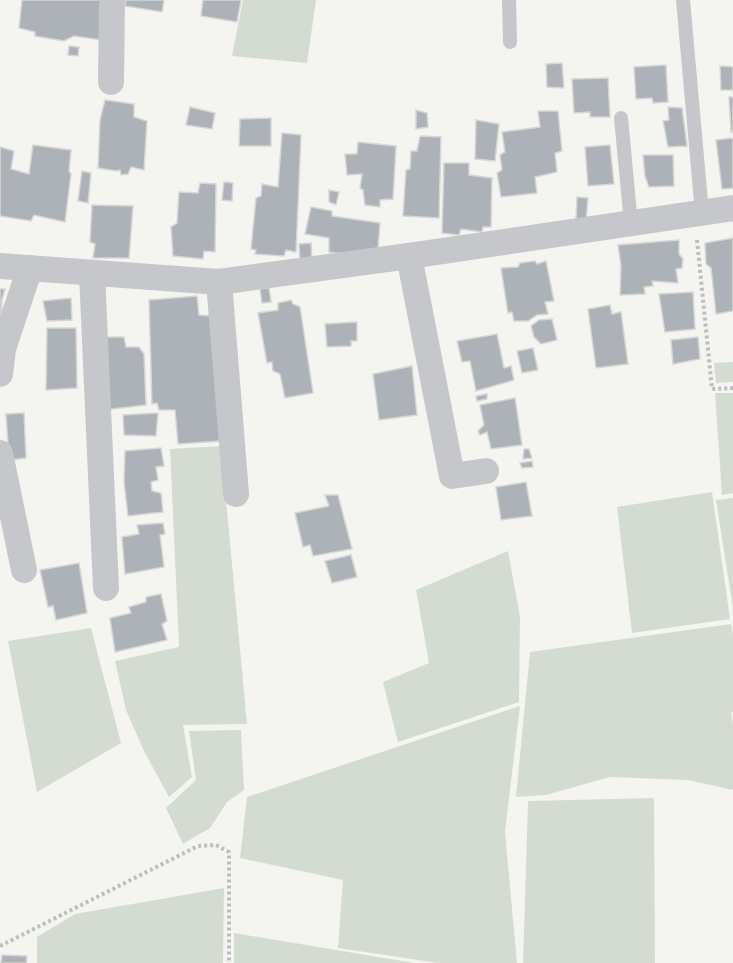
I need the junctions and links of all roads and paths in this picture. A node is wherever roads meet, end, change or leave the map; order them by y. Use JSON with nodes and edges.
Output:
{"nodes":[{"id":1,"x":112,"y":0,"type":"edge"},
{"id":2,"x":509,"y":0,"type":"edge"},
{"id":3,"x":682,"y":0,"type":"edge"},
{"id":4,"x":510,"y":42,"type":"dead end"},
{"id":5,"x":111,"y":82,"type":"dead end"},
{"id":6,"x":621,"y":118,"type":"dead end"},
{"id":7,"x":733,"y":208,"type":"edge"},
{"id":8,"x":698,"y":213,"type":"junction"},
{"id":9,"x":631,"y":224,"type":"junction"},
{"id":10,"x":409,"y":256,"type":"junction"},
{"id":11,"x":0,"y":266,"type":"edge"},
{"id":12,"x":30,"y":268,"type":"junction"},
{"id":13,"x":92,"y":273,"type":"junction"},
{"id":14,"x":219,"y":282,"type":"junction"},
{"id":15,"x":0,"y":374,"type":"edge"},
{"id":16,"x":733,"y":388,"type":"edge"},
{"id":17,"x":0,"y":453,"type":"edge"},
{"id":18,"x":486,"y":471,"type":"dead end"},
{"id":19,"x":236,"y":495,"type":"dead end"},
{"id":20,"x":24,"y":570,"type":"dead end"},
{"id":21,"x":106,"y":588,"type":"dead end"},
{"id":22,"x":0,"y":946,"type":"edge"},
{"id":23,"x":229,"y":963,"type":"edge"}],
"edges":[{"from":1,"to":5,"type":"street"},
{"from":2,"to":4,"type":"lane"},
{"from":3,"to":8,"type":"lane"},
{"from":6,"to":9,"type":"lane"},
{"from":7,"to":8,"type":"street"},
{"from":8,"to":9,"type":"street"},
{"from":8,"to":16,"type":"path"},
{"from":9,"to":10,"type":"street"},
{"from":10,"to":14,"type":"street"},
{"from":10,"to":18,"type":"street"},
{"from":11,"to":12,"type":"street"},
{"from":12,"to":13,"type":"street"},
{"from":12,"to":15,"type":"street"},
{"from":13,"to":14,"type":"street"},
{"from":13,"to":21,"type":"street"},
{"from":14,"to":19,"type":"street"},
{"from":17,"to":20,"type":"street"},
{"from":22,"to":23,"type":"path"}]}
